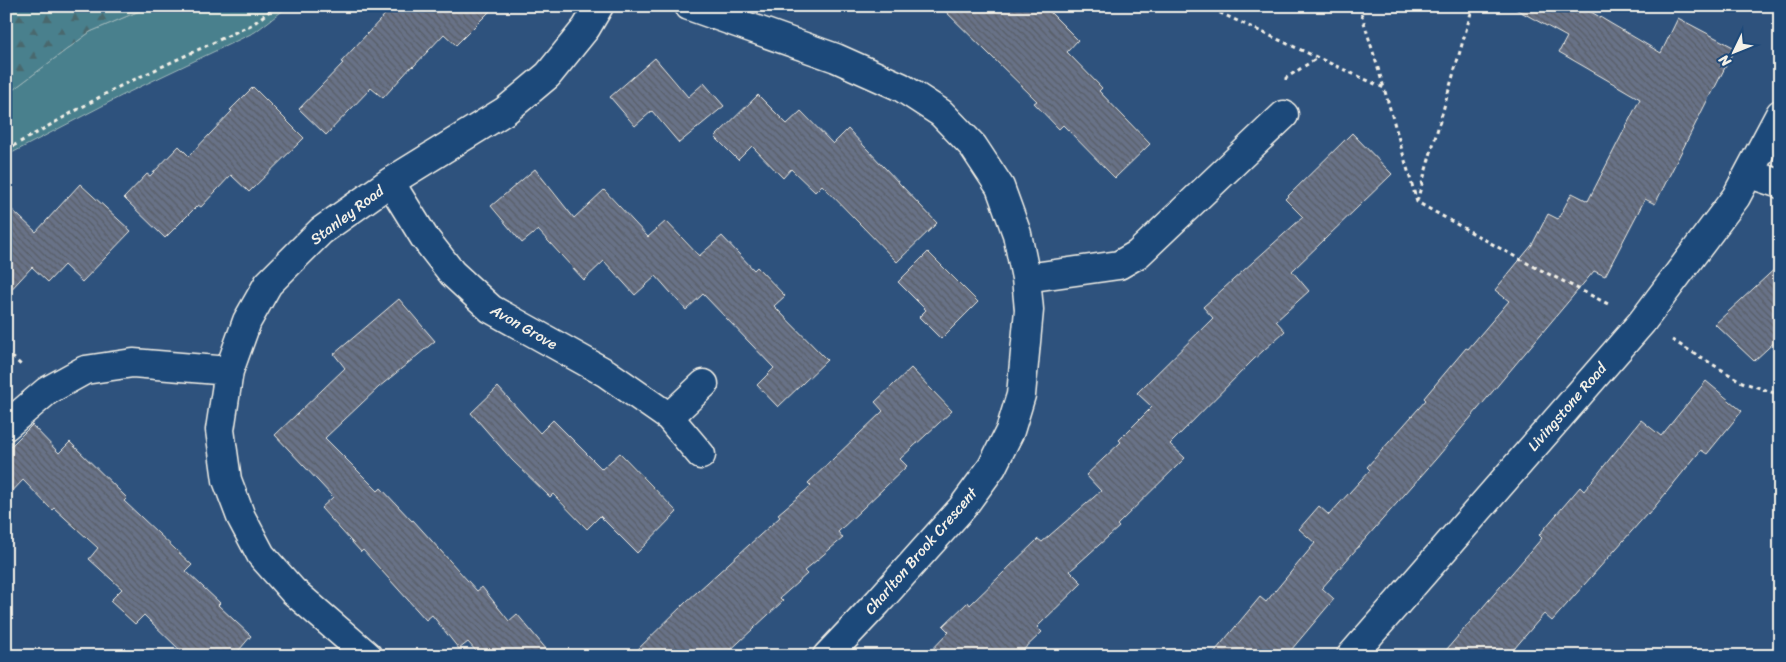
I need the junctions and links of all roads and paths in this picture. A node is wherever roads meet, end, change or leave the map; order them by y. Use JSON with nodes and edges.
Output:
{"nodes":[{"id":1,"x":276,"y":6,"type":"edge"},
{"id":2,"x":599,"y":6,"type":"edge"},
{"id":3,"x":689,"y":6,"type":"edge"},
{"id":4,"x":1205,"y":6,"type":"edge"},
{"id":5,"x":1359,"y":6,"type":"edge"},
{"id":6,"x":1473,"y":6,"type":"edge"},
{"id":7,"x":1384,"y":88,"type":"junction"},
{"id":8,"x":1780,"y":114,"type":"edge"},
{"id":9,"x":1284,"y":115,"type":"dead end"},
{"id":10,"x":6,"y":150,"type":"edge"},
{"id":11,"x":1750,"y":174,"type":"junction"},
{"id":12,"x":390,"y":182,"type":"junction"},
{"id":13,"x":1780,"y":184,"type":"edge"},
{"id":14,"x":1417,"y":202,"type":"junction"},
{"id":15,"x":1026,"y":278,"type":"junction"},
{"id":16,"x":1642,"y":322,"type":"junction"},
{"id":17,"x":230,"y":371,"type":"junction"},
{"id":18,"x":704,"y":384,"type":"dead end"},
{"id":19,"x":1780,"y":395,"type":"edge"},
{"id":20,"x":669,"y":417,"type":"junction"},
{"id":21,"x":6,"y":426,"type":"edge"},
{"id":22,"x":701,"y":455,"type":"dead end"},
{"id":23,"x":368,"y":656,"type":"edge"},
{"id":24,"x":827,"y":656,"type":"edge"},
{"id":25,"x":1351,"y":656,"type":"edge"}],
"edges":[{"from":1,"to":10,"type":"path"},
{"from":2,"to":12,"type":"street","name":"Stanley Road"},
{"from":3,"to":15,"type":"street","name":"Charlton Brook Crescent"},
{"from":4,"to":7,"type":"path"},
{"from":5,"to":7,"type":"path"},
{"from":6,"to":14,"type":"path"},
{"from":7,"to":14,"type":"path"},
{"from":8,"to":11,"type":"street","name":"Livingstone Road"},
{"from":9,"to":15,"type":"street"},
{"from":11,"to":13,"type":"street"},
{"from":11,"to":16,"type":"street","name":"Livingstone Road"},
{"from":12,"to":17,"type":"street","name":"Stanley Road"},
{"from":12,"to":20,"type":"street","name":"Avon Grove"},
{"from":14,"to":16,"type":"path"},
{"from":15,"to":24,"type":"street","name":"Charlton Brook Crescent"},
{"from":16,"to":19,"type":"path"},
{"from":16,"to":25,"type":"street","name":"Livingstone Road"},
{"from":17,"to":21,"type":"street"},
{"from":17,"to":23,"type":"street","name":"Stanley Road"},
{"from":18,"to":20,"type":"street"},
{"from":20,"to":22,"type":"street","name":"Avon Grove"}]}
